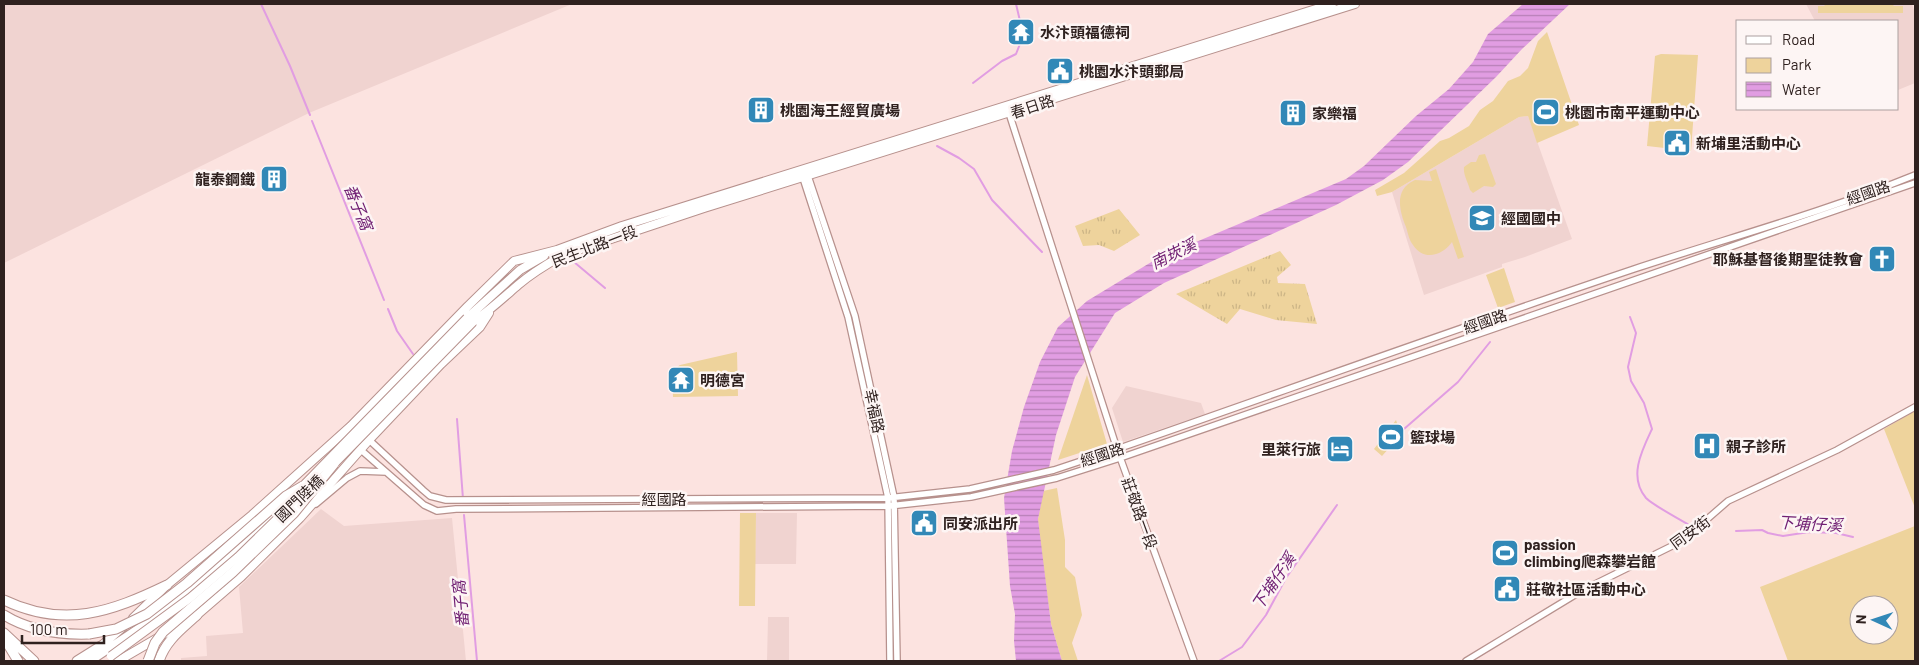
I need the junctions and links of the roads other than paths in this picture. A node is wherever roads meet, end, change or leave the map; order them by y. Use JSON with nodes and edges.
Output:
{"nodes":[{"id":1,"x":1332,"y":4,"type":"edge"},
{"id":2,"x":1355,"y":4,"type":"edge"},
{"id":3,"x":1008,"y":110,"type":"junction"},
{"id":4,"x":804,"y":173,"type":"junction"},
{"id":5,"x":1915,"y":175,"type":"edge"},
{"id":6,"x":1915,"y":183,"type":"edge"},
{"id":7,"x":709,"y":203,"type":"junction"},
{"id":8,"x":556,"y":250,"type":"junction"},
{"id":9,"x":514,"y":262,"type":"junction"},
{"id":10,"x":520,"y":270,"type":"junction"},
{"id":11,"x":525,"y":280,"type":"junction"},
{"id":12,"x":492,"y":310,"type":"junction"},
{"id":13,"x":470,"y":320,"type":"junction"},
{"id":14,"x":1915,"y":406,"type":"edge"},
{"id":15,"x":351,"y":426,"type":"junction"},
{"id":16,"x":369,"y":440,"type":"junction"},
{"id":17,"x":1117,"y":449,"type":"junction"},
{"id":18,"x":361,"y":450,"type":"junction"},
{"id":19,"x":1120,"y":458,"type":"junction"},
{"id":20,"x":334,"y":464,"type":"junction"},
{"id":21,"x":386,"y":472,"type":"junction"},
{"id":22,"x":303,"y":486,"type":"junction"},
{"id":23,"x":891,"y":497,"type":"junction"},
{"id":24,"x":892,"y":506,"type":"junction"},
{"id":25,"x":300,"y":518,"type":"junction"},
{"id":26,"x":167,"y":585,"type":"junction"},
{"id":27,"x":4,"y":600,"type":"edge"},
{"id":28,"x":4,"y":615,"type":"edge"},
{"id":29,"x":198,"y":615,"type":"junction"},
{"id":30,"x":4,"y":633,"type":"edge"},
{"id":31,"x":4,"y":637,"type":"edge"},
{"id":32,"x":106,"y":653,"type":"edge"},
{"id":33,"x":18,"y":661,"type":"edge"},
{"id":34,"x":34,"y":661,"type":"edge"},
{"id":35,"x":77,"y":661,"type":"edge"},
{"id":36,"x":89,"y":661,"type":"edge"},
{"id":37,"x":118,"y":661,"type":"edge"},
{"id":38,"x":148,"y":661,"type":"edge"},
{"id":39,"x":158,"y":661,"type":"edge"},
{"id":40,"x":890,"y":661,"type":"edge"},
{"id":41,"x":897,"y":661,"type":"edge"},
{"id":42,"x":1194,"y":661,"type":"edge"},
{"id":43,"x":1466,"y":661,"type":"edge"}],
"edges":[{"from":1,"to":3,"type":"main road","name":"春日路"},
{"from":2,"to":3,"type":"main road","name":"春日路"},
{"from":3,"to":4,"type":"main road","name":"春日路"},
{"from":3,"to":17,"type":"street","name":"莊敬路一段"},
{"from":4,"to":7,"type":"main road","name":"春日路"},
{"from":4,"to":23,"type":"street","name":"幸福路"},
{"from":5,"to":17,"type":"street","name":"經國路"},
{"from":6,"to":19,"type":"street","name":"經國路"},
{"from":7,"to":8,"type":"main road","name":"民生北路一段"},
{"from":7,"to":11,"type":"main road","name":"民生北路一段"},
{"from":8,"to":9,"type":"main road"},
{"from":8,"to":10,"type":"main road"},
{"from":9,"to":10,"type":"main road"},
{"from":9,"to":15,"type":"main road"},
{"from":10,"to":11,"type":"main road"},
{"from":10,"to":13,"type":"main road"},
{"from":11,"to":12,"type":"main road","name":"民生北路一段"},
{"from":12,"to":13,"type":"main road"},
{"from":12,"to":16,"type":"main road"},
{"from":13,"to":20,"type":"main road","name":"國門陸橋","bridge":true},
{"from":13,"to":22,"type":"main road","name":"國門陸橋","bridge":true},
{"from":14,"to":43,"type":"street","name":"同安街"},
{"from":15,"to":16,"type":"street","name":"經國路"},
{"from":15,"to":26,"type":"main road"},
{"from":16,"to":18,"type":"main road"},
{"from":16,"to":23,"type":"street","name":"經國路"},
{"from":17,"to":19,"type":"street","name":"莊敬路一段"},
{"from":17,"to":23,"type":"street","name":"經國路"},
{"from":18,"to":21,"type":"street","name":"經國路"},
{"from":18,"to":25,"type":"main road"},
{"from":19,"to":24,"type":"street","name":"經國路"},
{"from":19,"to":42,"type":"street","name":"莊敬路一段"},
{"from":20,"to":32,"type":"main road","name":"國門陸橋","bridge":true},
{"from":20,"to":38,"type":"highway","bridge":true},
{"from":21,"to":24,"type":"street","name":"經國路"},
{"from":21,"to":25,"type":"street"},
{"from":22,"to":28,"type":"highway","bridge":true},
{"from":22,"to":32,"type":"main road","name":"國門陸橋","bridge":true},
{"from":23,"to":24,"type":"street","name":"幸福路"},
{"from":24,"to":40,"type":"street","name":"幸福路"},
{"from":24,"to":41,"type":"street","name":"幸福路"},
{"from":25,"to":29,"type":"main road"},
{"from":26,"to":27,"type":"highway"},
{"from":26,"to":32,"type":"main road"},
{"from":29,"to":37,"type":"main road"},
{"from":29,"to":39,"type":"highway"},
{"from":30,"to":34,"type":"highway"},
{"from":31,"to":33,"type":"highway"},
{"from":32,"to":35,"type":"highway"},
{"from":32,"to":36,"type":"main road"}]}
